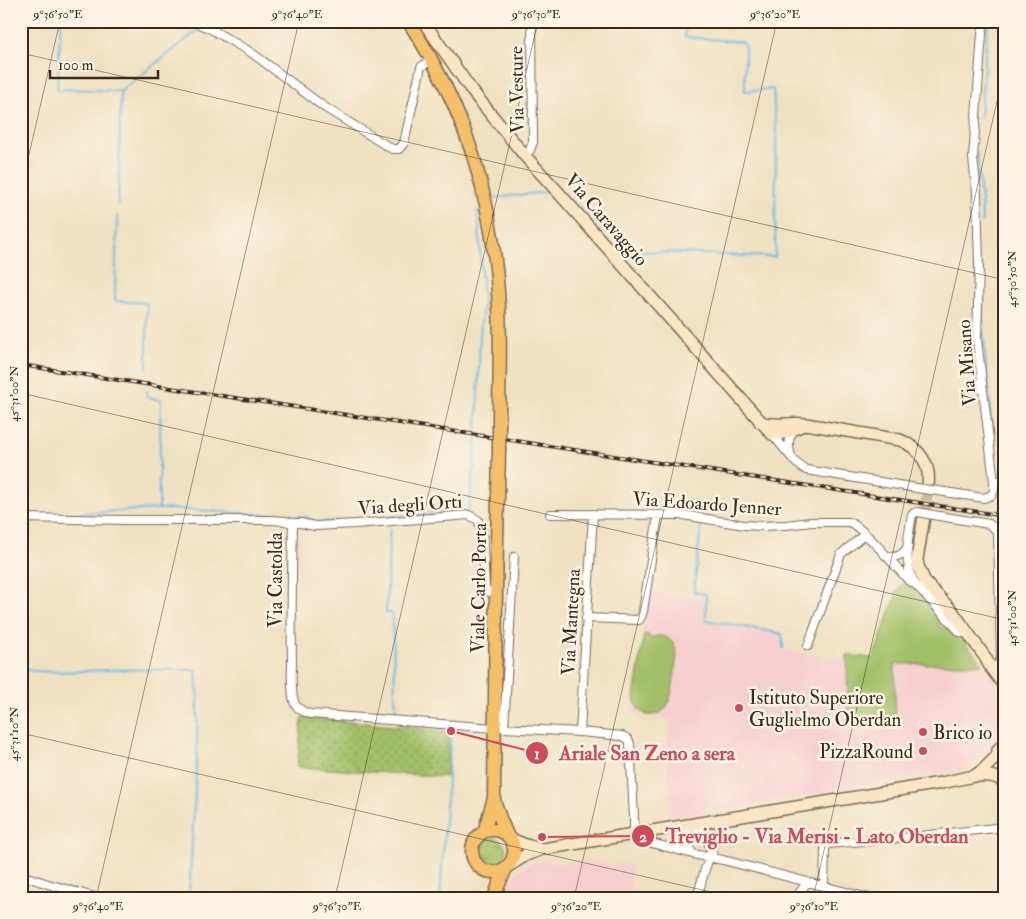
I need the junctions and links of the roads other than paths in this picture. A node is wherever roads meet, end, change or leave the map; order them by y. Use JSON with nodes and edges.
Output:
{"nodes":[{"id":1,"x":192,"y":21,"type":"edge"},
{"id":2,"x":408,"y":21,"type":"edge"},
{"id":3,"x":424,"y":21,"type":"edge"},
{"id":4,"x":532,"y":21,"type":"edge"},
{"id":5,"x":984,"y":21,"type":"edge"},
{"id":6,"x":432,"y":60,"type":"junction"},
{"id":7,"x":525,"y":156,"type":"junction"},
{"id":8,"x":760,"y":422,"type":"junction"},
{"id":9,"x":782,"y":425,"type":"junction"},
{"id":10,"x":801,"y":426,"type":"junction"},
{"id":11,"x":772,"y":434,"type":"junction"},
{"id":12,"x":792,"y":458,"type":"junction"},
{"id":13,"x":930,"y":488,"type":"junction"},
{"id":14,"x":550,"y":514,"type":"dead end"},
{"id":15,"x":593,"y":514,"type":"junction"},
{"id":16,"x":658,"y":515,"type":"junction"},
{"id":17,"x":925,"y":515,"type":"junction"},
{"id":18,"x":21,"y":518,"type":"edge"},
{"id":19,"x":293,"y":524,"type":"junction"},
{"id":20,"x":865,"y":534,"type":"junction"},
{"id":21,"x":908,"y":546,"type":"junction"},
{"id":22,"x":885,"y":555,"type":"junction"},
{"id":23,"x":514,"y":557,"type":"dead end"},
{"id":24,"x":915,"y":584,"type":"junction"},
{"id":25,"x":496,"y":592,"type":"junction"},
{"id":26,"x":1002,"y":597,"type":"edge"},
{"id":27,"x":586,"y":618,"type":"junction"},
{"id":28,"x":969,"y":634,"type":"junction"},
{"id":29,"x":808,"y":646,"type":"dead end"},
{"id":30,"x":985,"y":657,"type":"junction"},
{"id":31,"x":997,"y":668,"type":"junction"},
{"id":32,"x":1005,"y":679,"type":"edge"},
{"id":33,"x":1005,"y":687,"type":"edge"},
{"id":34,"x":494,"y":728,"type":"junction"},
{"id":35,"x":580,"y":732,"type":"junction"},
{"id":36,"x":1005,"y":742,"type":"edge"},
{"id":37,"x":1001,"y":754,"type":"edge"},
{"id":38,"x":974,"y":776,"type":"junction"},
{"id":39,"x":1005,"y":783,"type":"edge"},
{"id":40,"x":494,"y":798,"type":"junction"},
{"id":41,"x":727,"y":818,"type":"junction"},
{"id":42,"x":691,"y":825,"type":"junction"},
{"id":43,"x":1005,"y":827,"type":"edge"},
{"id":44,"x":484,"y":832,"type":"junction"},
{"id":45,"x":629,"y":835,"type":"junction"},
{"id":46,"x":509,"y":837,"type":"junction"},
{"id":47,"x":543,"y":849,"type":"junction"},
{"id":48,"x":693,"y":854,"type":"junction"},
{"id":49,"x":711,"y":855,"type":"junction"},
{"id":50,"x":508,"y":866,"type":"junction"},
{"id":51,"x":482,"y":869,"type":"junction"},
{"id":52,"x":21,"y":875,"type":"edge"},
{"id":53,"x":806,"y":882,"type":"junction"},
{"id":54,"x":824,"y":886,"type":"junction"},
{"id":55,"x":98,"y":898,"type":"edge"},
{"id":56,"x":493,"y":898,"type":"edge"},
{"id":57,"x":697,"y":898,"type":"edge"},
{"id":58,"x":796,"y":898,"type":"edge"},
{"id":59,"x":869,"y":898,"type":"edge"}],
"edges":[{"from":1,"to":6,"type":"street"},
{"from":2,"to":6,"type":"main road"},
{"from":3,"to":7,"type":"street","name":"Via Caravaggio"},
{"from":4,"to":7,"type":"street","name":"Via Vesture"},
{"from":5,"to":13,"type":"street","name":"Via Misano"},
{"from":6,"to":25,"type":"main road","name":"Viale Carlo Porta","bridge":true},
{"from":7,"to":8,"type":"street","name":"Via Caravaggio"},
{"from":8,"to":9,"type":"street"},
{"from":8,"to":11,"type":"street","name":"Via Caravaggio"},
{"from":9,"to":10,"type":"street"},
{"from":9,"to":11,"type":"street"},
{"from":10,"to":11,"type":"street"},
{"from":10,"to":12,"type":"street"},
{"from":10,"to":13,"type":"street"},
{"from":11,"to":12,"type":"street","name":"Via Misano"},
{"from":12,"to":13,"type":"street","name":"Via Misano"},
{"from":14,"to":15,"type":"street","name":"Via Edoardo Jenner"},
{"from":15,"to":16,"type":"street","name":"Via Edoardo Jenner"},
{"from":15,"to":27,"type":"street","name":"Via Mantegna"},
{"from":16,"to":20,"type":"street","name":"Via Edoardo Jenner"},
{"from":16,"to":27,"type":"street"},
{"from":17,"to":21,"type":"street"},
{"from":17,"to":26,"type":"street"},
{"from":17,"to":28,"type":"street"},
{"from":18,"to":19,"type":"street","name":"Via Castolda"},
{"from":19,"to":25,"type":"street","name":"Via degli Orti"},
{"from":19,"to":34,"type":"street","name":"Via Castolda"},
{"from":20,"to":22,"type":"street","name":"Via Edoardo Jenner"},
{"from":20,"to":29,"type":"street"},
{"from":21,"to":22,"type":"street"},
{"from":21,"to":24,"type":"street"},
{"from":22,"to":24,"type":"street","name":"Via Edoardo Jenner"},
{"from":23,"to":35,"type":"street"},
{"from":24,"to":28,"type":"street","name":"Via Edoardo Jenner"},
{"from":25,"to":34,"type":"main road","name":"Viale Carlo Porta"},
{"from":26,"to":31,"type":"street"},
{"from":27,"to":35,"type":"street","name":"Via Mantegna"},
{"from":28,"to":30,"type":"street"},
{"from":30,"to":31,"type":"street"},
{"from":30,"to":33,"type":"street"},
{"from":31,"to":32,"type":"street"},
{"from":34,"to":40,"type":"main road","name":"Viale Carlo Porta"},
{"from":35,"to":45,"type":"street"},
{"from":36,"to":37,"type":"street"},
{"from":37,"to":38,"type":"street"},
{"from":38,"to":39,"type":"street"},
{"from":38,"to":41,"type":"street"},
{"from":40,"to":44,"type":"main road"},
{"from":40,"to":46,"type":"main road"},
{"from":41,"to":42,"type":"street"},
{"from":41,"to":49,"type":"street"},
{"from":42,"to":45,"type":"street"},
{"from":42,"to":48,"type":"street"},
{"from":42,"to":49,"type":"street"},
{"from":43,"to":54,"type":"street"},
{"from":44,"to":46,"type":"main road"},
{"from":44,"to":51,"type":"main road"},
{"from":45,"to":47,"type":"street"},
{"from":45,"to":48,"type":"street"},
{"from":46,"to":47,"type":"street"},
{"from":46,"to":50,"type":"main road"},
{"from":47,"to":50,"type":"street"},
{"from":48,"to":49,"type":"street"},
{"from":49,"to":53,"type":"street"},
{"from":49,"to":57,"type":"street"},
{"from":50,"to":51,"type":"main road"},
{"from":50,"to":56,"type":"main road"},
{"from":51,"to":56,"type":"main road"},
{"from":52,"to":55,"type":"street"},
{"from":53,"to":54,"type":"street"},
{"from":53,"to":58,"type":"street"},
{"from":54,"to":59,"type":"street"}]}
